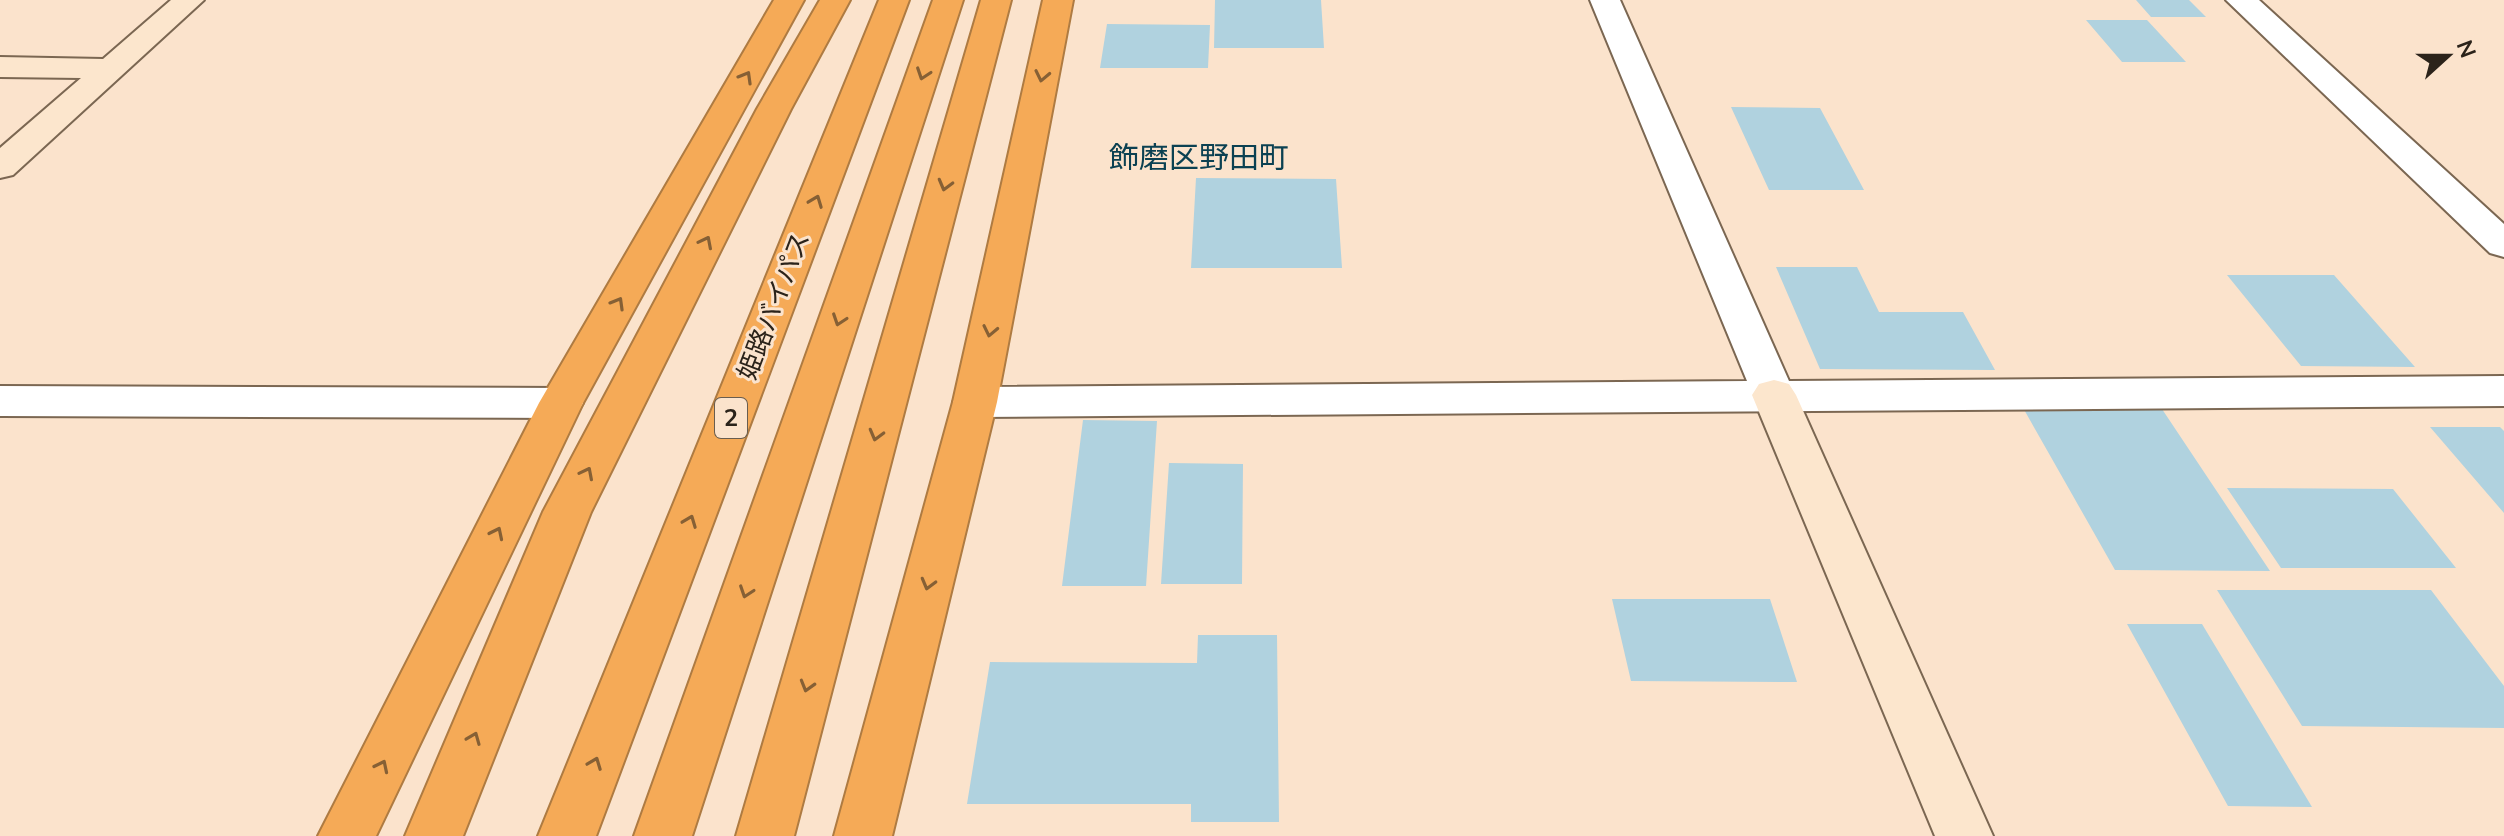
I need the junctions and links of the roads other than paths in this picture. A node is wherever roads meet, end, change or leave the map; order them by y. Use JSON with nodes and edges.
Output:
{"nodes":[{"id":1,"x":189,"y":0,"type":"edge"},
{"id":2,"x":789,"y":0,"type":"edge"},
{"id":3,"x":835,"y":0,"type":"edge"},
{"id":4,"x":894,"y":0,"type":"edge"},
{"id":5,"x":948,"y":0,"type":"edge"},
{"id":6,"x":996,"y":0,"type":"edge"},
{"id":7,"x":1058,"y":0,"type":"edge"},
{"id":8,"x":1605,"y":0,"type":"edge"},
{"id":9,"x":2241,"y":0,"type":"edge"},
{"id":10,"x":0,"y":67,"type":"edge"},
{"id":11,"x":112,"y":69,"type":"junction"},
{"id":12,"x":0,"y":167,"type":"edge"},
{"id":13,"x":2504,"y":245,"type":"edge"},
{"id":14,"x":2504,"y":391,"type":"edge"},
{"id":15,"x":1774,"y":395,"type":"junction"},
{"id":16,"x":0,"y":401,"type":"edge"},
{"id":17,"x":975,"y":402,"type":"junction"},
{"id":18,"x":561,"y":403,"type":"junction"},
{"id":19,"x":347,"y":836,"type":"edge"},
{"id":20,"x":434,"y":836,"type":"edge"},
{"id":21,"x":567,"y":836,"type":"edge"},
{"id":22,"x":663,"y":836,"type":"edge"},
{"id":23,"x":765,"y":836,"type":"edge"},
{"id":24,"x":863,"y":836,"type":"edge"},
{"id":25,"x":1964,"y":836,"type":"edge"}],
"edges":[{"from":1,"to":11,"type":"street"},
{"from":18,"to":2,"type":"highway","one_way":true},
{"from":20,"to":3,"type":"highway","one_way":true},
{"from":21,"to":4,"type":"highway","name":"姫路バイパス","number":"2","one_way":true},
{"from":5,"to":22,"type":"highway","one_way":true},
{"from":6,"to":23,"type":"highway","one_way":true},
{"from":7,"to":17,"type":"highway","one_way":true},
{"from":8,"to":15,"type":"street"},
{"from":9,"to":13,"type":"street"},
{"from":10,"to":11,"type":"street"},
{"from":11,"to":12,"type":"street"},
{"from":14,"to":15,"type":"street"},
{"from":15,"to":17,"type":"street"},
{"from":15,"to":25,"type":"street"},
{"from":16,"to":18,"type":"street"},
{"from":17,"to":24,"type":"highway","one_way":true},
{"from":19,"to":18,"type":"highway","one_way":true}]}
